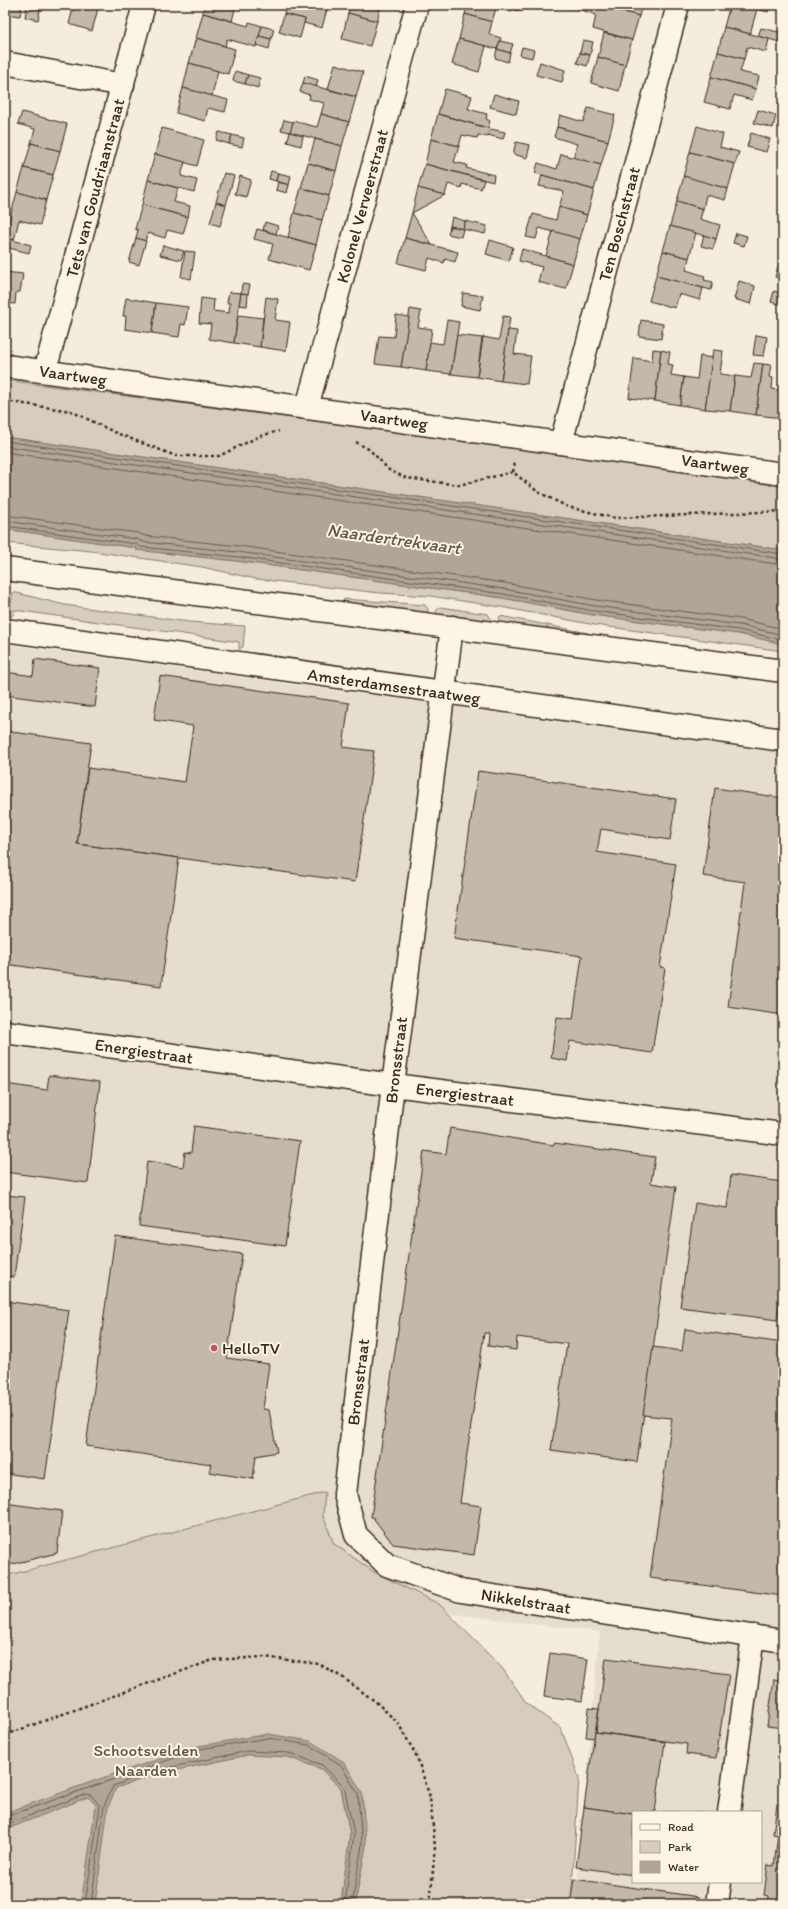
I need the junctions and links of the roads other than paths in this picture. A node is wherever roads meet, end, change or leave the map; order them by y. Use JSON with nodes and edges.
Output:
{"nodes":[{"id":1,"x":144,"y":5,"type":"edge"},
{"id":2,"x":417,"y":5,"type":"edge"},
{"id":3,"x":678,"y":5,"type":"edge"},
{"id":4,"x":5,"y":63,"type":"edge"},
{"id":5,"x":122,"y":85,"type":"junction"},
{"id":6,"x":5,"y":366,"type":"edge"},
{"id":7,"x":45,"y":371,"type":"junction"},
{"id":8,"x":307,"y":407,"type":"junction"},
{"id":9,"x":561,"y":443,"type":"junction"},
{"id":10,"x":783,"y":474,"type":"edge"},
{"id":11,"x":5,"y":569,"type":"edge"},
{"id":12,"x":452,"y":627,"type":"junction"},
{"id":13,"x":5,"y":630,"type":"edge"},
{"id":14,"x":783,"y":671,"type":"edge"},
{"id":15,"x":443,"y":693,"type":"junction"},
{"id":16,"x":783,"y":740,"type":"edge"},
{"id":17,"x":5,"y":1032,"type":"edge"},
{"id":18,"x":393,"y":1085,"type":"junction"},
{"id":19,"x":783,"y":1134,"type":"edge"},
{"id":20,"x":345,"y":1494,"type":"joint"},
{"id":21,"x":753,"y":1636,"type":"junction"},
{"id":22,"x":783,"y":1641,"type":"edge"},
{"id":23,"x":729,"y":1811,"type":"edge"},
{"id":24,"x":720,"y":1883,"type":"edge"},
{"id":25,"x":717,"y":1904,"type":"edge"}],
"edges":[{"from":1,"to":5,"type":"street","name":"Tets van Goudriaanstraat"},
{"from":2,"to":8,"type":"street","name":"Kolonel Verveerstraat"},
{"from":3,"to":9,"type":"street","name":"Ten Boschstraat"},
{"from":4,"to":5,"type":"street"},
{"from":5,"to":7,"type":"street","name":"Tets van Goudriaanstraat"},
{"from":6,"to":7,"type":"street","name":"Vaartweg"},
{"from":7,"to":8,"type":"street","name":"Vaartweg"},
{"from":8,"to":9,"type":"street","name":"Vaartweg"},
{"from":9,"to":10,"type":"street","name":"Vaartweg"},
{"from":11,"to":12,"type":"street"},
{"from":12,"to":14,"type":"street"},
{"from":12,"to":15,"type":"street","name":"Bronsstraat"},
{"from":13,"to":15,"type":"street","name":"Amsterdamsestraatweg"},
{"from":15,"to":16,"type":"street","name":"Amsterdamsestraatweg"},
{"from":15,"to":18,"type":"street","name":"Bronsstraat"},
{"from":17,"to":18,"type":"street","name":"Energiestraat"},
{"from":18,"to":19,"type":"street","name":"Energiestraat"},
{"from":18,"to":20,"type":"street","name":"Bronsstraat"},
{"from":20,"to":21,"type":"street","name":"Nikkelstraat"},
{"from":21,"to":22,"type":"street","name":"Nikkelstraat"},
{"from":21,"to":23,"type":"street"},
{"from":24,"to":25,"type":"street"}]}
